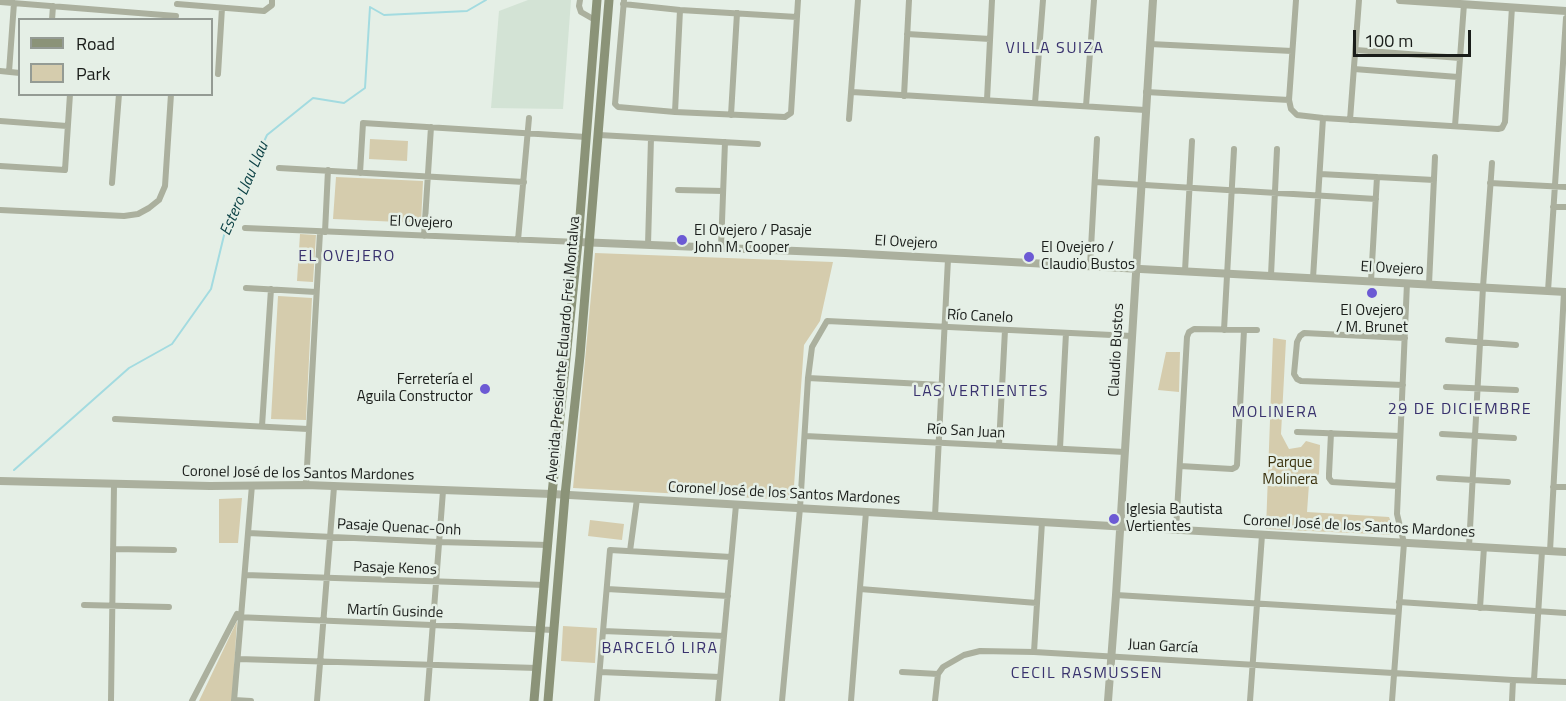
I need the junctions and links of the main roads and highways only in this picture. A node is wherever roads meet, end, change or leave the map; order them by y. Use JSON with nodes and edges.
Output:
{"nodes":[{"id":1,"x":597,"y":0,"type":"edge"},
{"id":2,"x":609,"y":0,"type":"edge"},
{"id":3,"x":534,"y":701,"type":"edge"},
{"id":4,"x":548,"y":701,"type":"edge"}],
"edges":[{"from":1,"to":3,"type":"main road","name":"Avenida Presidente Eduardo Frei Montalva"},
{"from":2,"to":4,"type":"main road","name":"Avenida Presidente Eduardo Frei Montalva"}]}
